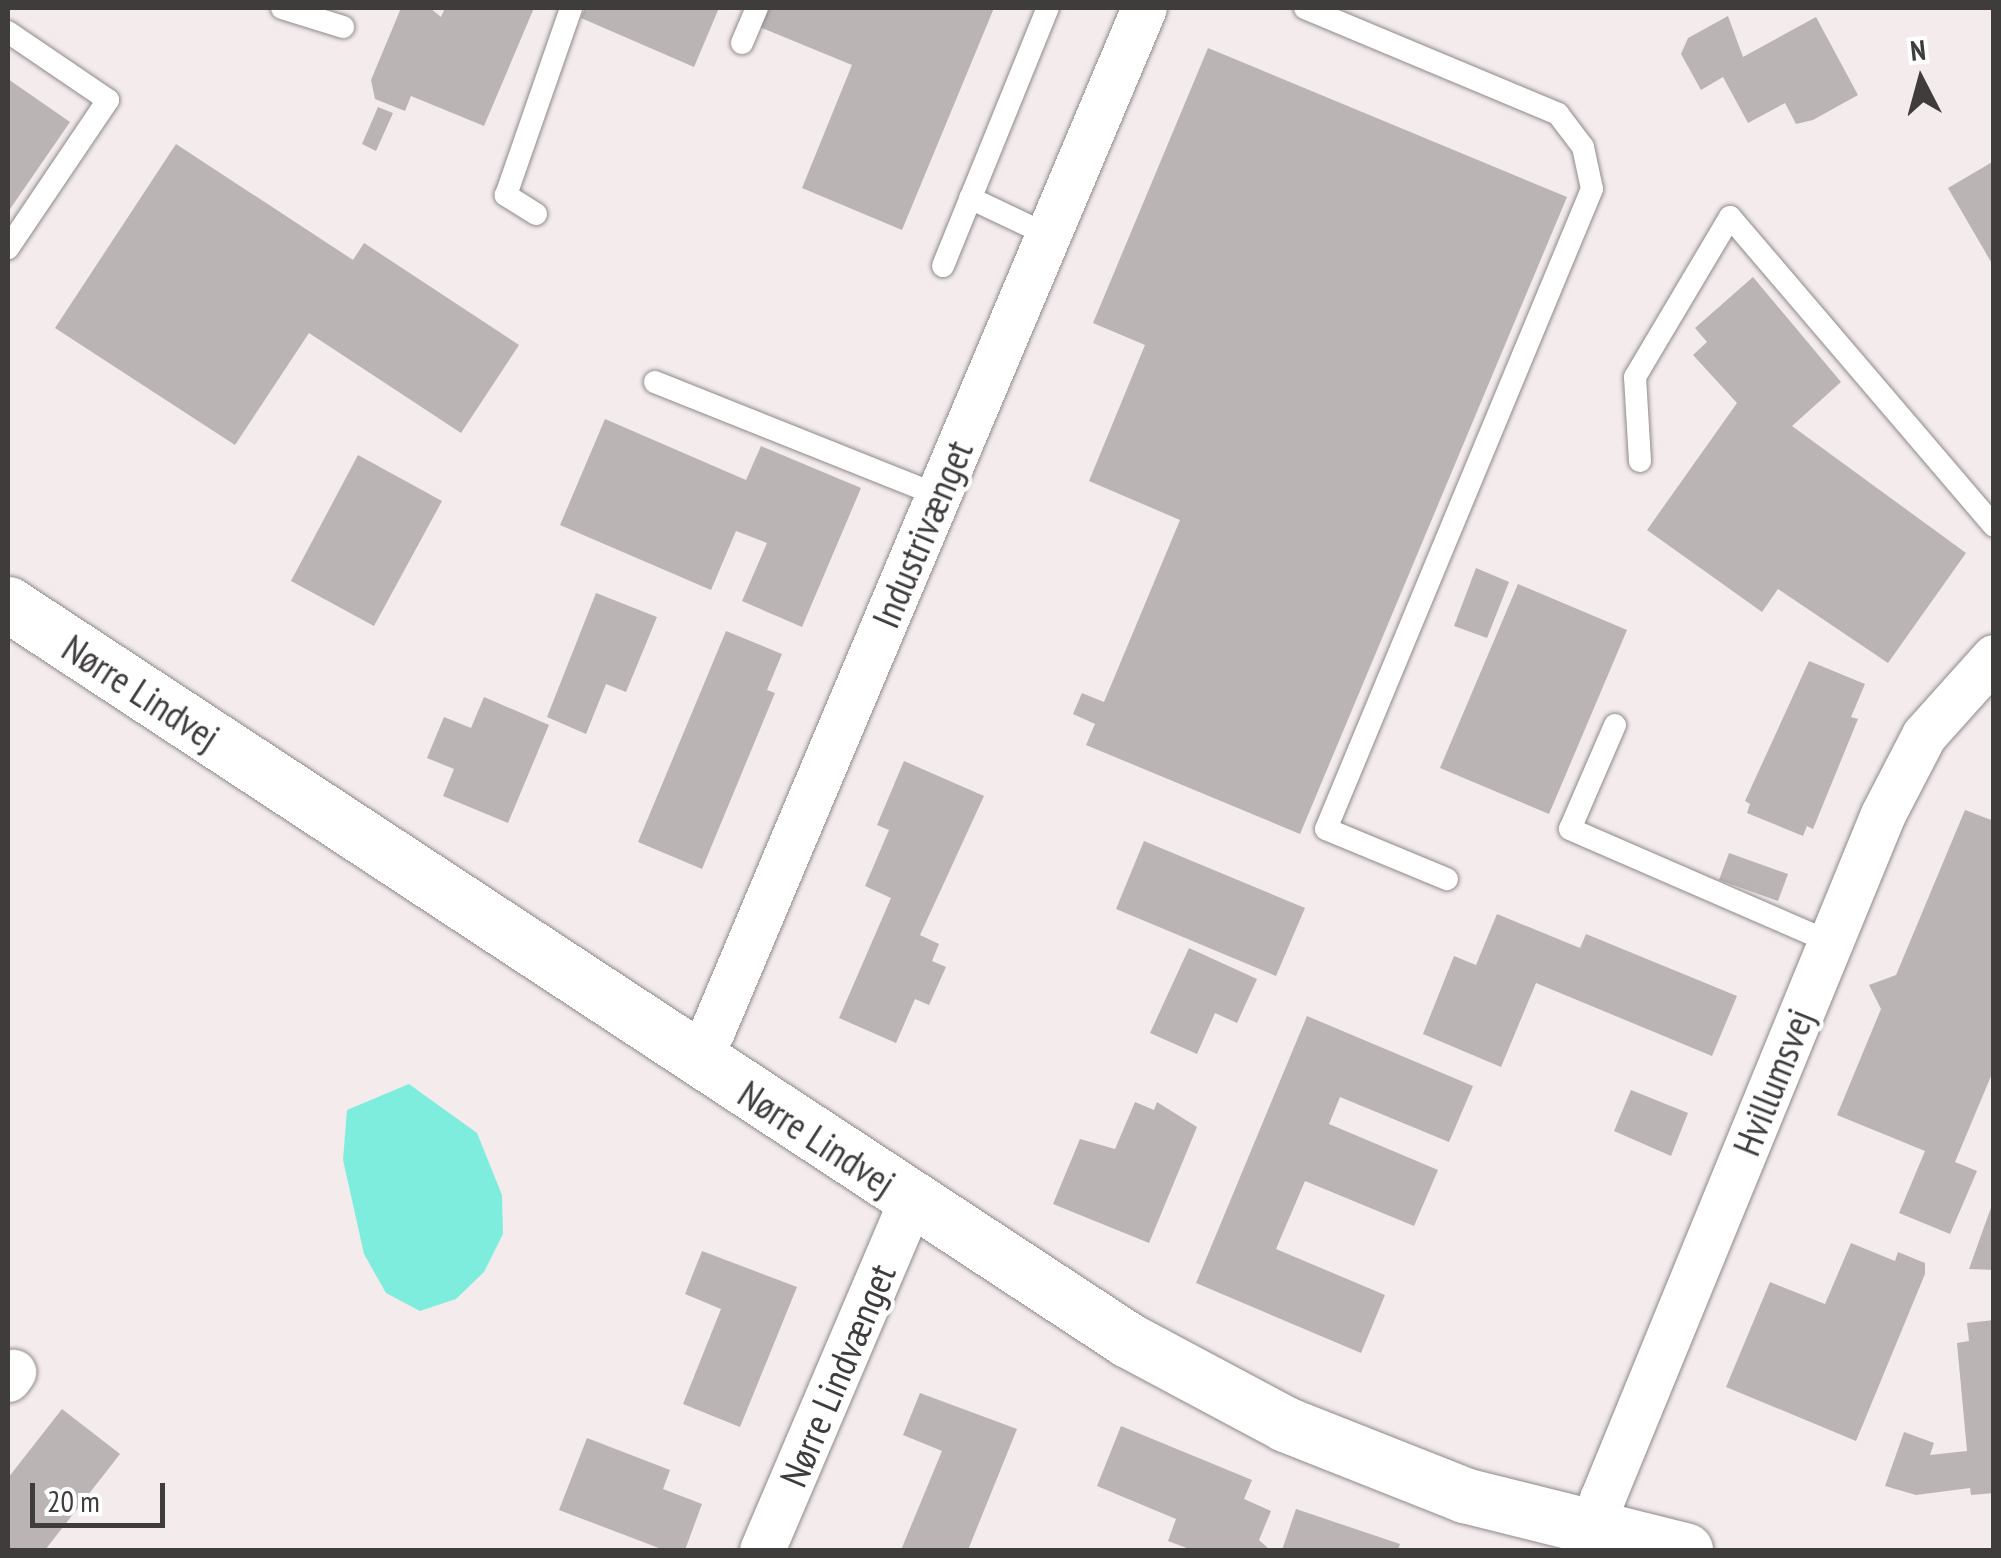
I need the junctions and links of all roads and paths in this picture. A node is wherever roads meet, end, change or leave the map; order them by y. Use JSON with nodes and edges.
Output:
{"nodes":[{"id":1,"x":282,"y":8,"type":"edge"},
{"id":2,"x":572,"y":8,"type":"edge"},
{"id":3,"x":757,"y":8,"type":"edge"},
{"id":4,"x":1048,"y":8,"type":"edge"},
{"id":5,"x":1144,"y":8,"type":"edge"},
{"id":6,"x":1305,"y":8,"type":"edge"},
{"id":7,"x":342,"y":28,"type":"dead end"},
{"id":8,"x":8,"y":32,"type":"edge"},
{"id":9,"x":742,"y":42,"type":"dead end"},
{"id":10,"x":970,"y":198,"type":"junction"},
{"id":11,"x":536,"y":214,"type":"dead end"},
{"id":12,"x":1048,"y":235,"type":"junction"},
{"id":13,"x":8,"y":248,"type":"edge"},
{"id":14,"x":943,"y":266,"type":"dead end"},
{"id":15,"x":655,"y":382,"type":"dead end"},
{"id":16,"x":1640,"y":461,"type":"dead end"},
{"id":17,"x":938,"y":495,"type":"junction"},
{"id":18,"x":1994,"y":526,"type":"edge"},
{"id":19,"x":8,"y":604,"type":"edge"},
{"id":20,"x":1994,"y":657,"type":"edge"},
{"id":21,"x":1615,"y":725,"type":"dead end"},
{"id":22,"x":1447,"y":879,"type":"dead end"},
{"id":23,"x":1830,"y":942,"type":"junction"},
{"id":24,"x":695,"y":1058,"type":"junction"},
{"id":25,"x":911,"y":1200,"type":"junction"},
{"id":26,"x":1596,"y":1532,"type":"junction"},
{"id":27,"x":762,"y":1550,"type":"edge"},
{"id":28,"x":1685,"y":1550,"type":"edge"}],
"edges":[{"from":1,"to":7,"type":"lane"},
{"from":2,"to":11,"type":"lane"},
{"from":3,"to":9,"type":"lane"},
{"from":4,"to":10,"type":"lane"},
{"from":5,"to":12,"type":"street","name":"Industrivænget"},
{"from":6,"to":22,"type":"lane"},
{"from":8,"to":13,"type":"lane"},
{"from":10,"to":12,"type":"lane"},
{"from":10,"to":14,"type":"lane"},
{"from":12,"to":17,"type":"street","name":"Industrivænget"},
{"from":15,"to":17,"type":"lane"},
{"from":16,"to":18,"type":"lane"},
{"from":17,"to":24,"type":"street","name":"Industrivænget"},
{"from":19,"to":24,"type":"street","name":"Nørre Lindvej"},
{"from":20,"to":23,"type":"street","name":"Hvillumsvej"},
{"from":21,"to":23,"type":"lane"},
{"from":23,"to":26,"type":"street","name":"Hvillumsvej"},
{"from":24,"to":25,"type":"street","name":"Nørre Lindvej"},
{"from":25,"to":26,"type":"street","name":"Nørre Lindvej"},
{"from":25,"to":27,"type":"street","name":"Nørre Lindvænget"},
{"from":26,"to":28,"type":"street","name":"Nørre Lindvej"}]}
